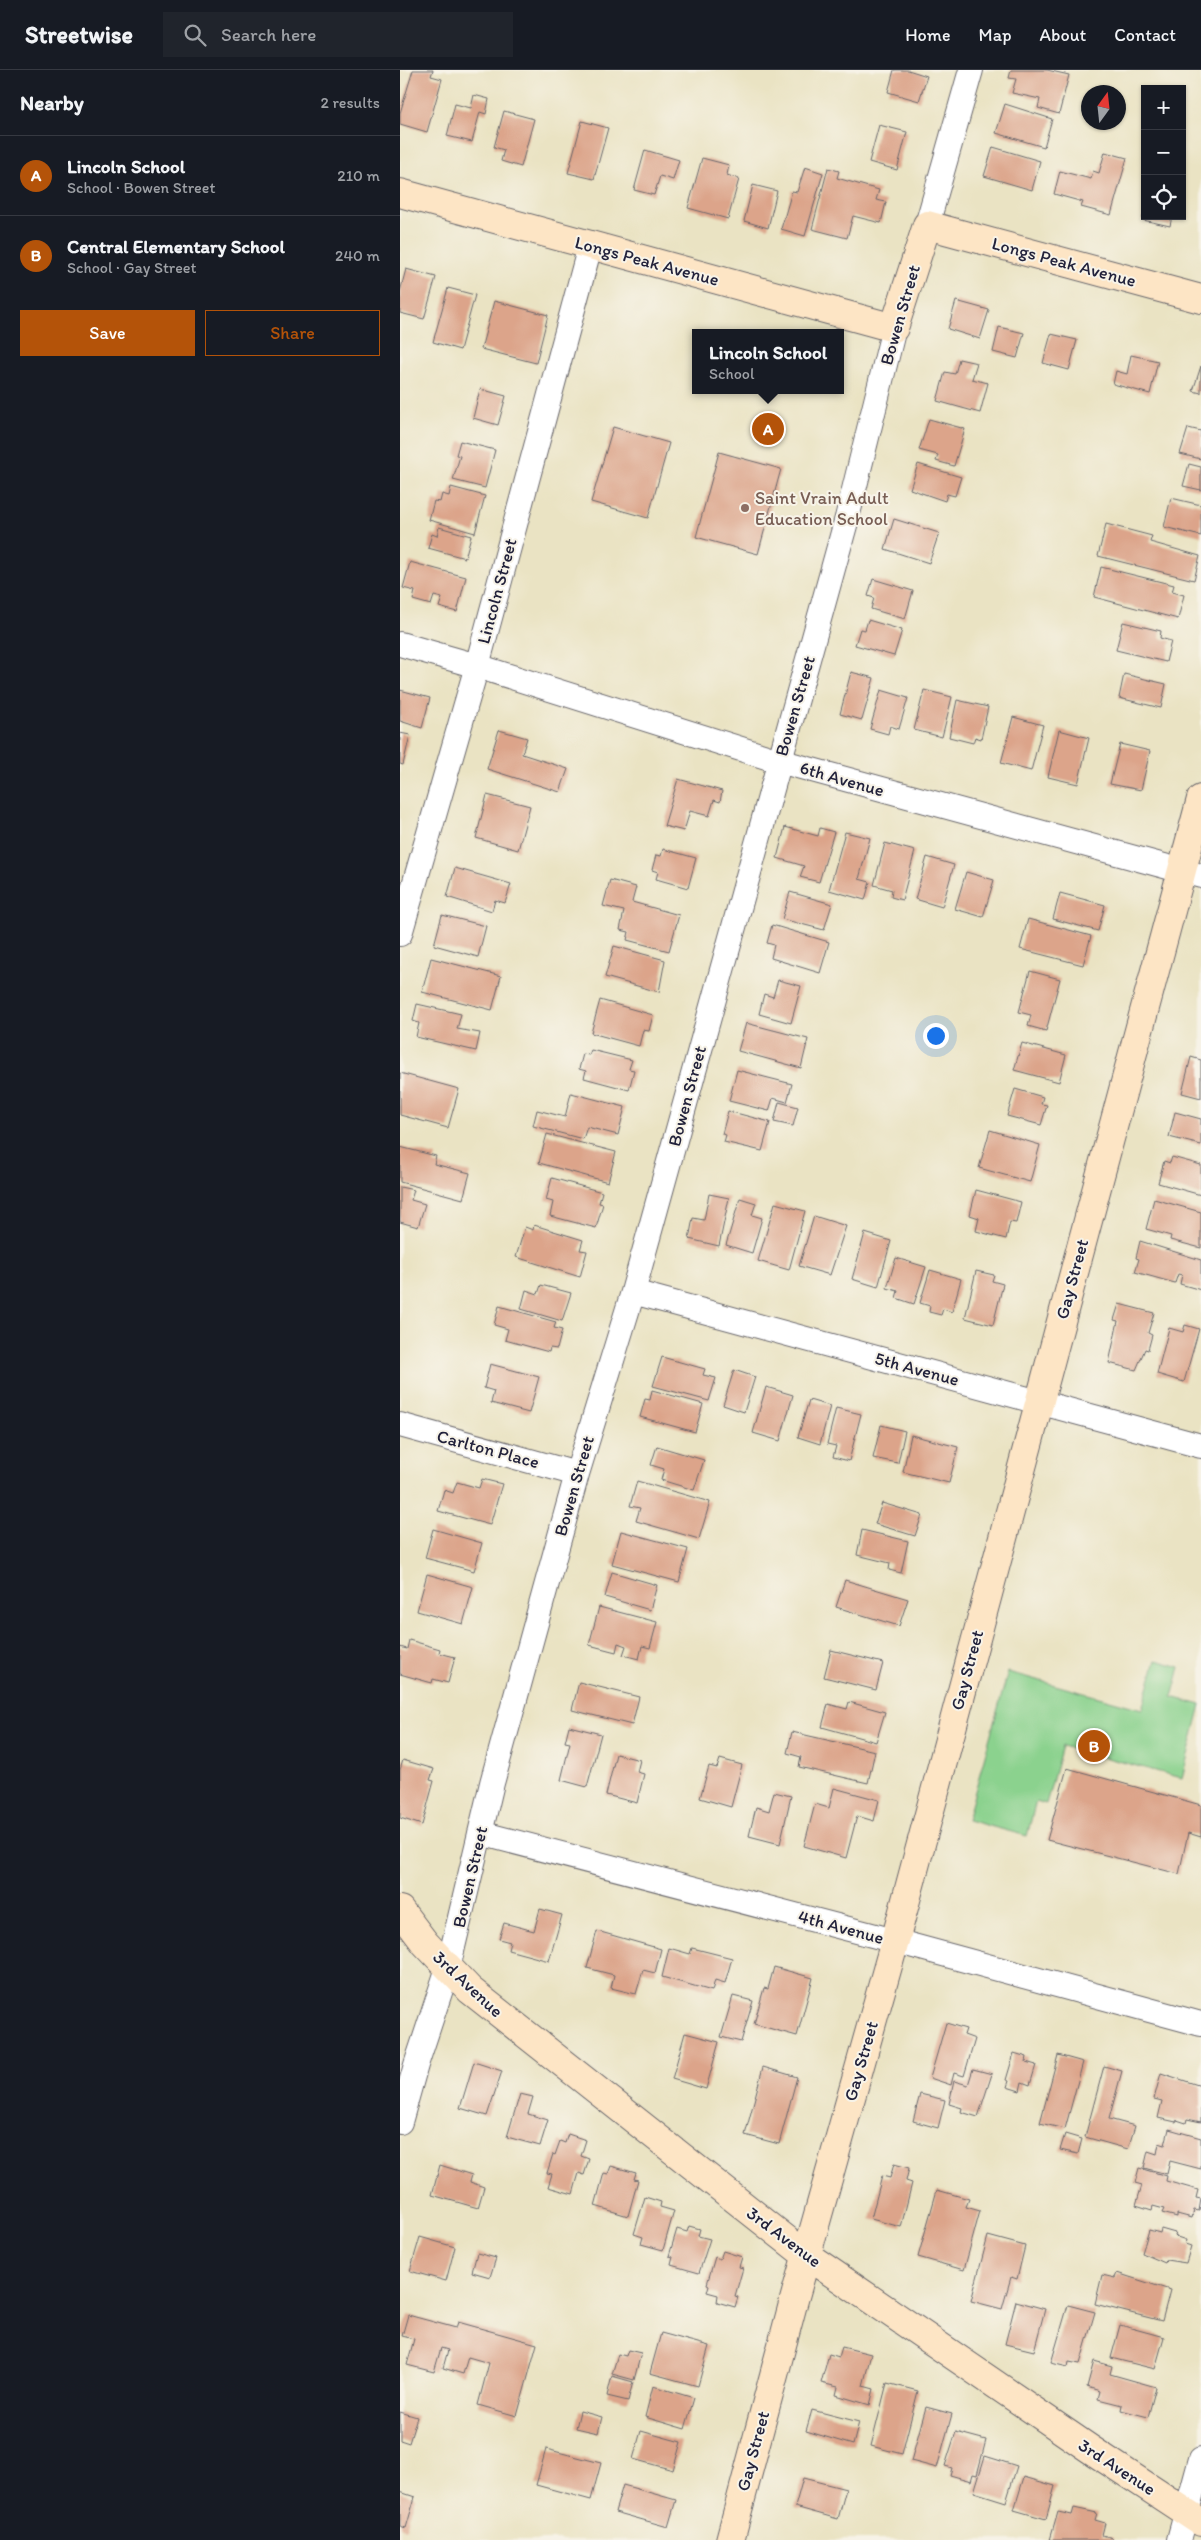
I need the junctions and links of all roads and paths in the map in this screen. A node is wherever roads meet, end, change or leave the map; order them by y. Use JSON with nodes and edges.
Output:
{"nodes":[{"id":1,"x":970,"y":70,"type":"edge"},
{"id":2,"x":400,"y":193,"type":"edge"},
{"id":3,"x":926,"y":225,"type":"junction"},
{"id":4,"x":590,"y":246,"type":"junction"},
{"id":5,"x":1201,"y":299,"type":"edge"},
{"id":6,"x":894,"y":328,"type":"junction"},
{"id":7,"x":400,"y":644,"type":"edge"},
{"id":8,"x":477,"y":666,"type":"junction"},
{"id":9,"x":779,"y":761,"type":"junction"},
{"id":10,"x":1201,"y":799,"type":"edge"},
{"id":11,"x":1191,"y":874,"type":"edge"},
{"id":12,"x":400,"y":934,"type":"edge"},
{"id":13,"x":632,"y":1292,"type":"junction"},
{"id":14,"x":1038,"y":1402,"type":"junction"},
{"id":15,"x":400,"y":1425,"type":"edge"},
{"id":16,"x":1201,"y":1446,"type":"edge"},
{"id":17,"x":577,"y":1474,"type":"junction"},
{"id":18,"x":480,"y":1833,"type":"junction"},
{"id":19,"x":400,"y":1910,"type":"edge"},
{"id":20,"x":895,"y":1941,"type":"junction"},
{"id":21,"x":448,"y":1968,"type":"junction"},
{"id":22,"x":1201,"y":2024,"type":"edge"},
{"id":23,"x":400,"y":2122,"type":"edge"},
{"id":24,"x":806,"y":2255,"type":"junction"},
{"id":25,"x":1201,"y":2459,"type":"edge"},
{"id":26,"x":1194,"y":2517,"type":"edge"},
{"id":27,"x":730,"y":2540,"type":"edge"},
{"id":28,"x":1178,"y":2540,"type":"edge"}],
"edges":[{"from":1,"to":3,"type":"street","name":"Bowen Street"},
{"from":2,"to":4,"type":"street","name":"Longs Peak Avenue"},
{"from":3,"to":5,"type":"street","name":"Longs Peak Avenue"},
{"from":3,"to":6,"type":"street","name":"Bowen Street"},
{"from":4,"to":6,"type":"street","name":"Longs Peak Avenue"},
{"from":4,"to":8,"type":"street","name":"Lincoln Street"},
{"from":6,"to":9,"type":"street","name":"Bowen Street"},
{"from":7,"to":8,"type":"street","name":"6th Avenue"},
{"from":8,"to":9,"type":"street","name":"6th Avenue"},
{"from":8,"to":12,"type":"street","name":"Lincoln Street"},
{"from":9,"to":11,"type":"street","name":"6th Avenue"},
{"from":9,"to":13,"type":"street","name":"Bowen Street"},
{"from":10,"to":11,"type":"street","name":"Gay Street"},
{"from":11,"to":14,"type":"street","name":"Gay Street"},
{"from":13,"to":14,"type":"street","name":"5th Avenue"},
{"from":13,"to":17,"type":"street","name":"Bowen Street"},
{"from":14,"to":16,"type":"street","name":"5th Avenue"},
{"from":14,"to":20,"type":"street","name":"Gay Street"},
{"from":15,"to":17,"type":"street","name":"Carlton Place"},
{"from":17,"to":18,"type":"street","name":"Bowen Street"},
{"from":18,"to":20,"type":"street","name":"4th Avenue"},
{"from":18,"to":21,"type":"street","name":"Bowen Street"},
{"from":19,"to":21,"type":"street","name":"3rd Avenue"},
{"from":20,"to":22,"type":"street","name":"4th Avenue"},
{"from":20,"to":24,"type":"street","name":"Gay Street"},
{"from":21,"to":23,"type":"street","name":"Bowen Street"},
{"from":21,"to":24,"type":"street","name":"3rd Avenue"},
{"from":24,"to":26,"type":"street","name":"3rd Avenue"},
{"from":24,"to":27,"type":"street","name":"Gay Street"},
{"from":25,"to":26,"type":"street"},
{"from":26,"to":28,"type":"street"}]}
